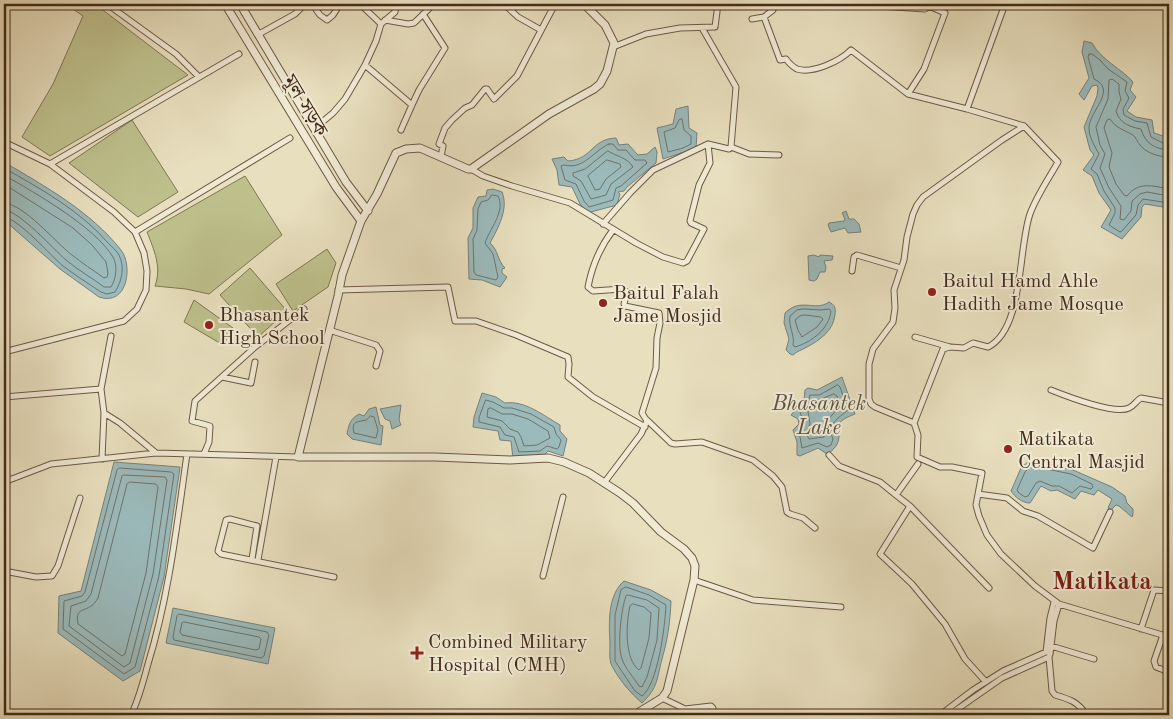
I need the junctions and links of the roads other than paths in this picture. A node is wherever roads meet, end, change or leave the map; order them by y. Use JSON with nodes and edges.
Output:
{"nodes":[{"id":1,"x":107,"y":4,"type":"edge"},
{"id":2,"x":225,"y":4,"type":"edge"},
{"id":3,"x":240,"y":4,"type":"edge"},
{"id":4,"x":305,"y":4,"type":"edge"},
{"id":5,"x":312,"y":4,"type":"edge"},
{"id":6,"x":340,"y":4,"type":"edge"},
{"id":7,"x":360,"y":4,"type":"edge"},
{"id":8,"x":396,"y":4,"type":"edge"},
{"id":9,"x":434,"y":4,"type":"edge"},
{"id":10,"x":504,"y":4,"type":"edge"},
{"id":11,"x":555,"y":4,"type":"edge"},
{"id":12,"x":584,"y":4,"type":"edge"},
{"id":13,"x":718,"y":4,"type":"edge"},
{"id":14,"x":775,"y":4,"type":"edge"},
{"id":15,"x":879,"y":4,"type":"edge"},
{"id":16,"x":1005,"y":4,"type":"edge"},
{"id":17,"x":422,"y":14,"type":"junction"},
{"id":18,"x":764,"y":17,"type":"junction"},
{"id":19,"x":752,"y":19,"type":"dead end"},
{"id":20,"x":383,"y":22,"type":"junction"},
{"id":21,"x":702,"y":28,"type":"junction"},
{"id":22,"x":541,"y":30,"type":"junction"},
{"id":23,"x":259,"y":34,"type":"junction"},
{"id":24,"x":613,"y":47,"type":"junction"},
{"id":25,"x":239,"y":54,"type":"dead end"},
{"id":26,"x":272,"y":58,"type":"junction"},
{"id":27,"x":262,"y":64,"type":"junction"},
{"id":28,"x":365,"y":65,"type":"junction"},
{"id":29,"x":199,"y":77,"type":"junction"},
{"id":30,"x":908,"y":94,"type":"junction"},
{"id":31,"x":412,"y":105,"type":"junction"},
{"id":32,"x":967,"y":109,"type":"junction"},
{"id":33,"x":1024,"y":126,"type":"junction"},
{"id":34,"x":315,"y":128,"type":"junction"},
{"id":35,"x":401,"y":130,"type":"dead end"},
{"id":36,"x":290,"y":138,"type":"dead end"},
{"id":37,"x":4,"y":142,"type":"edge"},
{"id":38,"x":708,"y":144,"type":"junction"},
{"id":39,"x":731,"y":147,"type":"junction"},
{"id":40,"x":779,"y":155,"type":"dead end"},
{"id":41,"x":441,"y":157,"type":"junction"},
{"id":42,"x":50,"y":164,"type":"junction"},
{"id":43,"x":471,"y":169,"type":"junction"},
{"id":44,"x":368,"y":211,"type":"junction"},
{"id":45,"x":362,"y":222,"type":"junction"},
{"id":46,"x":603,"y":224,"type":"junction"},
{"id":47,"x":613,"y":230,"type":"junction"},
{"id":48,"x":135,"y":232,"type":"junction"},
{"id":49,"x":901,"y":268,"type":"junction"},
{"id":50,"x":852,"y":271,"type":"dead end"},
{"id":51,"x":338,"y":290,"type":"junction"},
{"id":52,"x":304,"y":309,"type":"dead end"},
{"id":53,"x":329,"y":330,"type":"junction"},
{"id":54,"x":111,"y":336,"type":"dead end"},
{"id":55,"x":915,"y":337,"type":"dead end"},
{"id":56,"x":950,"y":347,"type":"junction"},
{"id":57,"x":4,"y":352,"type":"edge"},
{"id":58,"x":256,"y":362,"type":"dead end"},
{"id":59,"x":376,"y":366,"type":"dead end"},
{"id":60,"x":222,"y":377,"type":"junction"},
{"id":61,"x":101,"y":389,"type":"junction"},
{"id":62,"x":1051,"y":390,"type":"dead end"},
{"id":63,"x":4,"y":397,"type":"edge"},
{"id":64,"x":1169,"y":403,"type":"edge"},
{"id":65,"x":104,"y":413,"type":"junction"},
{"id":66,"x":647,"y":420,"type":"junction"},
{"id":67,"x":914,"y":424,"type":"junction"},
{"id":68,"x":645,"y":427,"type":"junction"},
{"id":69,"x":156,"y":453,"type":"junction"},
{"id":70,"x":187,"y":454,"type":"junction"},
{"id":71,"x":204,"y":454,"type":"junction"},
{"id":72,"x":829,"y":455,"type":"dead end"},
{"id":73,"x":276,"y":457,"type":"junction"},
{"id":74,"x":298,"y":457,"type":"junction"},
{"id":75,"x":102,"y":459,"type":"junction"},
{"id":76,"x":918,"y":464,"type":"dead end"},
{"id":77,"x":4,"y":482,"type":"edge"},
{"id":78,"x":604,"y":483,"type":"junction"},
{"id":79,"x":978,"y":494,"type":"junction"},
{"id":80,"x":896,"y":495,"type":"junction"},
{"id":81,"x":563,"y":497,"type":"dead end"},
{"id":82,"x":80,"y":498,"type":"dead end"},
{"id":83,"x":910,"y":506,"type":"junction"},
{"id":84,"x":1110,"y":512,"type":"dead end"},
{"id":85,"x":815,"y":528,"type":"dead end"},
{"id":86,"x":252,"y":559,"type":"junction"},
{"id":87,"x":258,"y":560,"type":"junction"},
{"id":88,"x":4,"y":571,"type":"edge"},
{"id":89,"x":543,"y":576,"type":"dead end"},
{"id":90,"x":334,"y":577,"type":"dead end"},
{"id":91,"x":694,"y":580,"type":"junction"},
{"id":92,"x":989,"y":588,"type":"dead end"},
{"id":93,"x":1169,"y":591,"type":"edge"},
{"id":94,"x":1057,"y":603,"type":"junction"},
{"id":95,"x":842,"y":607,"type":"dead end"},
{"id":96,"x":1141,"y":629,"type":"junction"},
{"id":97,"x":1163,"y":635,"type":"junction"},
{"id":98,"x":1169,"y":637,"type":"edge"},
{"id":99,"x":1051,"y":646,"type":"junction"},
{"id":100,"x":1049,"y":657,"type":"junction"},
{"id":101,"x":1094,"y":659,"type":"dead end"},
{"id":102,"x":1169,"y":672,"type":"edge"},
{"id":103,"x":986,"y":682,"type":"junction"},
{"id":104,"x":662,"y":698,"type":"junction"},
{"id":105,"x":131,"y":715,"type":"edge"},
{"id":106,"x":634,"y":715,"type":"edge"},
{"id":107,"x":713,"y":715,"type":"edge"},
{"id":108,"x":940,"y":715,"type":"edge"},
{"id":109,"x":949,"y":715,"type":"edge"},
{"id":110,"x":1086,"y":715,"type":"edge"}],
"edges":[{"from":1,"to":29,"type":"street"},
{"from":2,"to":27,"type":"street","name":"মূল সড়ক"},
{"from":3,"to":23,"type":"street","name":"মূল সড়ক"},
{"from":4,"to":23,"type":"street"},
{"from":5,"to":6,"type":"street"},
{"from":7,"to":20,"type":"street"},
{"from":8,"to":20,"type":"street"},
{"from":9,"to":17,"type":"street"},
{"from":10,"to":22,"type":"street"},
{"from":11,"to":22,"type":"street"},
{"from":12,"to":24,"type":"street"},
{"from":13,"to":21,"type":"street"},
{"from":14,"to":18,"type":"street"},
{"from":15,"to":30,"type":"street"},
{"from":16,"to":32,"type":"street"},
{"from":17,"to":20,"type":"street"},
{"from":17,"to":31,"type":"street"},
{"from":18,"to":19,"type":"street"},
{"from":18,"to":30,"type":"street"},
{"from":20,"to":28,"type":"street"},
{"from":21,"to":24,"type":"street"},
{"from":21,"to":39,"type":"street"},
{"from":22,"to":41,"type":"street"},
{"from":23,"to":26,"type":"street","name":"মূল সড়ক"},
{"from":24,"to":43,"type":"street"},
{"from":25,"to":29,"type":"street"},
{"from":26,"to":27,"type":"street"},
{"from":26,"to":34,"type":"street","name":"মূল সড়ক"},
{"from":27,"to":45,"type":"street","name":"মূল সড়ক"},
{"from":28,"to":31,"type":"street"},
{"from":28,"to":34,"type":"street"},
{"from":29,"to":42,"type":"street"},
{"from":30,"to":32,"type":"street"},
{"from":31,"to":35,"type":"street"},
{"from":32,"to":33,"type":"street"},
{"from":33,"to":49,"type":"street"},
{"from":33,"to":56,"type":"street"},
{"from":34,"to":44,"type":"street","name":"মূল সড়ক"},
{"from":36,"to":48,"type":"street"},
{"from":37,"to":42,"type":"street"},
{"from":38,"to":39,"type":"street"},
{"from":38,"to":46,"type":"street"},
{"from":38,"to":47,"type":"street"},
{"from":39,"to":40,"type":"street"},
{"from":41,"to":43,"type":"street"},
{"from":41,"to":44,"type":"street"},
{"from":42,"to":48,"type":"street"},
{"from":43,"to":46,"type":"street"},
{"from":44,"to":45,"type":"street"},
{"from":45,"to":51,"type":"street"},
{"from":46,"to":47,"type":"street"},
{"from":47,"to":66,"type":"street"},
{"from":48,"to":57,"type":"street"},
{"from":49,"to":50,"type":"street"},
{"from":49,"to":67,"type":"street"},
{"from":51,"to":53,"type":"street"},
{"from":51,"to":68,"type":"street"},
{"from":52,"to":60,"type":"street"},
{"from":53,"to":59,"type":"street"},
{"from":53,"to":74,"type":"street"},
{"from":54,"to":61,"type":"street"},
{"from":55,"to":56,"type":"street"},
{"from":56,"to":67,"type":"street"},
{"from":58,"to":60,"type":"street"},
{"from":60,"to":71,"type":"street"},
{"from":61,"to":63,"type":"street"},
{"from":61,"to":65,"type":"street"},
{"from":62,"to":64,"type":"street"},
{"from":65,"to":69,"type":"street"},
{"from":65,"to":75,"type":"street"},
{"from":66,"to":68,"type":"street"},
{"from":66,"to":85,"type":"street"},
{"from":67,"to":79,"type":"street"},
{"from":68,"to":78,"type":"street"},
{"from":69,"to":70,"type":"street"},
{"from":69,"to":75,"type":"street"},
{"from":70,"to":71,"type":"street"},
{"from":70,"to":105,"type":"street"},
{"from":71,"to":73,"type":"street"},
{"from":72,"to":80,"type":"street"},
{"from":73,"to":74,"type":"street"},
{"from":73,"to":87,"type":"street"},
{"from":74,"to":78,"type":"street"},
{"from":75,"to":77,"type":"street"},
{"from":76,"to":80,"type":"street"},
{"from":78,"to":91,"type":"street"},
{"from":79,"to":84,"type":"street"},
{"from":79,"to":94,"type":"street"},
{"from":80,"to":83,"type":"street"},
{"from":81,"to":89,"type":"street"},
{"from":82,"to":88,"type":"street"},
{"from":83,"to":92,"type":"street"},
{"from":83,"to":103,"type":"street"},
{"from":86,"to":86,"type":"street"},
{"from":86,"to":87,"type":"street"},
{"from":87,"to":90,"type":"street"},
{"from":91,"to":95,"type":"street"},
{"from":91,"to":104,"type":"street"},
{"from":93,"to":96,"type":"street"},
{"from":94,"to":96,"type":"street"},
{"from":94,"to":99,"type":"street"},
{"from":94,"to":103,"type":"street"},
{"from":96,"to":97,"type":"street"},
{"from":97,"to":98,"type":"street"},
{"from":97,"to":102,"type":"street"},
{"from":99,"to":100,"type":"street"},
{"from":99,"to":101,"type":"street"},
{"from":100,"to":109,"type":"street"},
{"from":100,"to":110,"type":"street"},
{"from":103,"to":108,"type":"street"},
{"from":104,"to":106,"type":"street"},
{"from":104,"to":107,"type":"street"}]}
